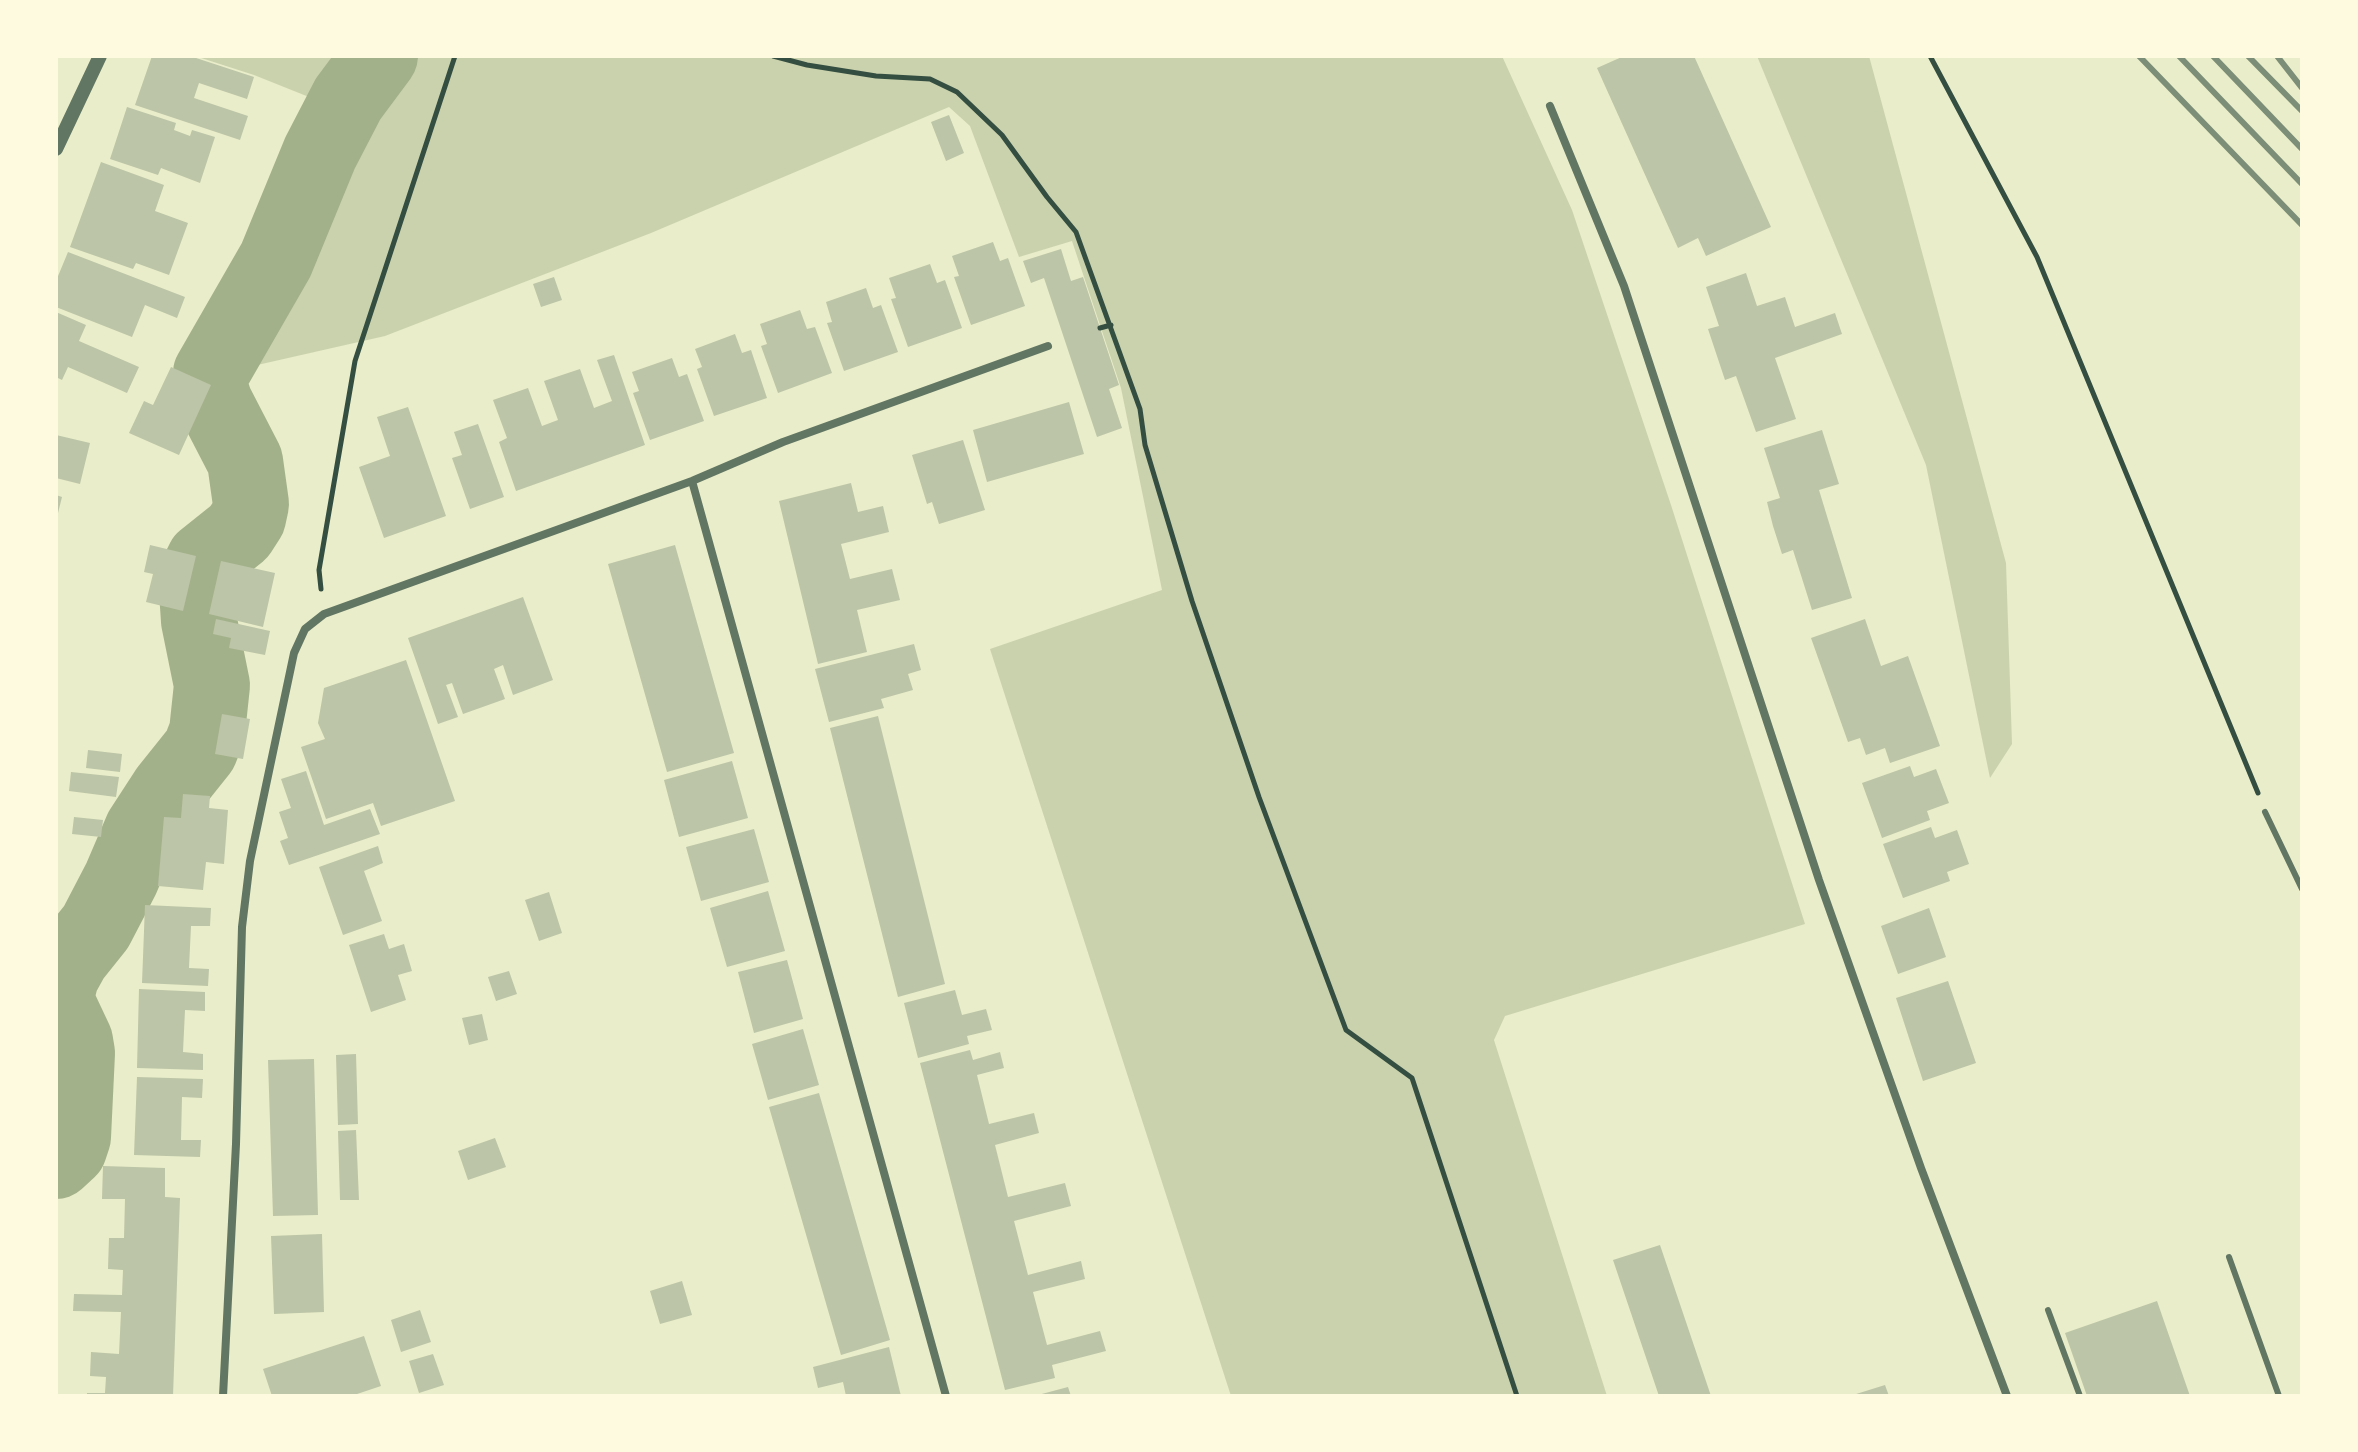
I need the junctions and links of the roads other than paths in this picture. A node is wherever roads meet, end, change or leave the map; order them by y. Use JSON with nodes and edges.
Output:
{"nodes":[{"id":1,"x":100,"y":56,"type":"edge"},
{"id":2,"x":1550,"y":106,"type":"dead end"},
{"id":3,"x":56,"y":149,"type":"edge"},
{"id":4,"x":1048,"y":346,"type":"dead end"},
{"id":5,"x":692,"y":481,"type":"junction"},
{"id":6,"x":2265,"y":812,"type":"road end"},
{"id":7,"x":2302,"y":889,"type":"edge"},
{"id":8,"x":2229,"y":1257,"type":"dead end"},
{"id":9,"x":2048,"y":1310,"type":"dead end"},
{"id":10,"x":223,"y":1396,"type":"edge"},
{"id":11,"x":946,"y":1396,"type":"edge"},
{"id":12,"x":2007,"y":1396,"type":"edge"},
{"id":13,"x":2080,"y":1396,"type":"edge"},
{"id":14,"x":2279,"y":1396,"type":"edge"}],
"edges":[{"from":1,"to":3,"type":"street"},
{"from":2,"to":12,"type":"street"},
{"from":4,"to":5,"type":"street"},
{"from":5,"to":10,"type":"street"},
{"from":5,"to":11,"type":"street"},
{"from":6,"to":7,"type":"lane"},
{"from":8,"to":14,"type":"lane"},
{"from":9,"to":13,"type":"lane"}]}
